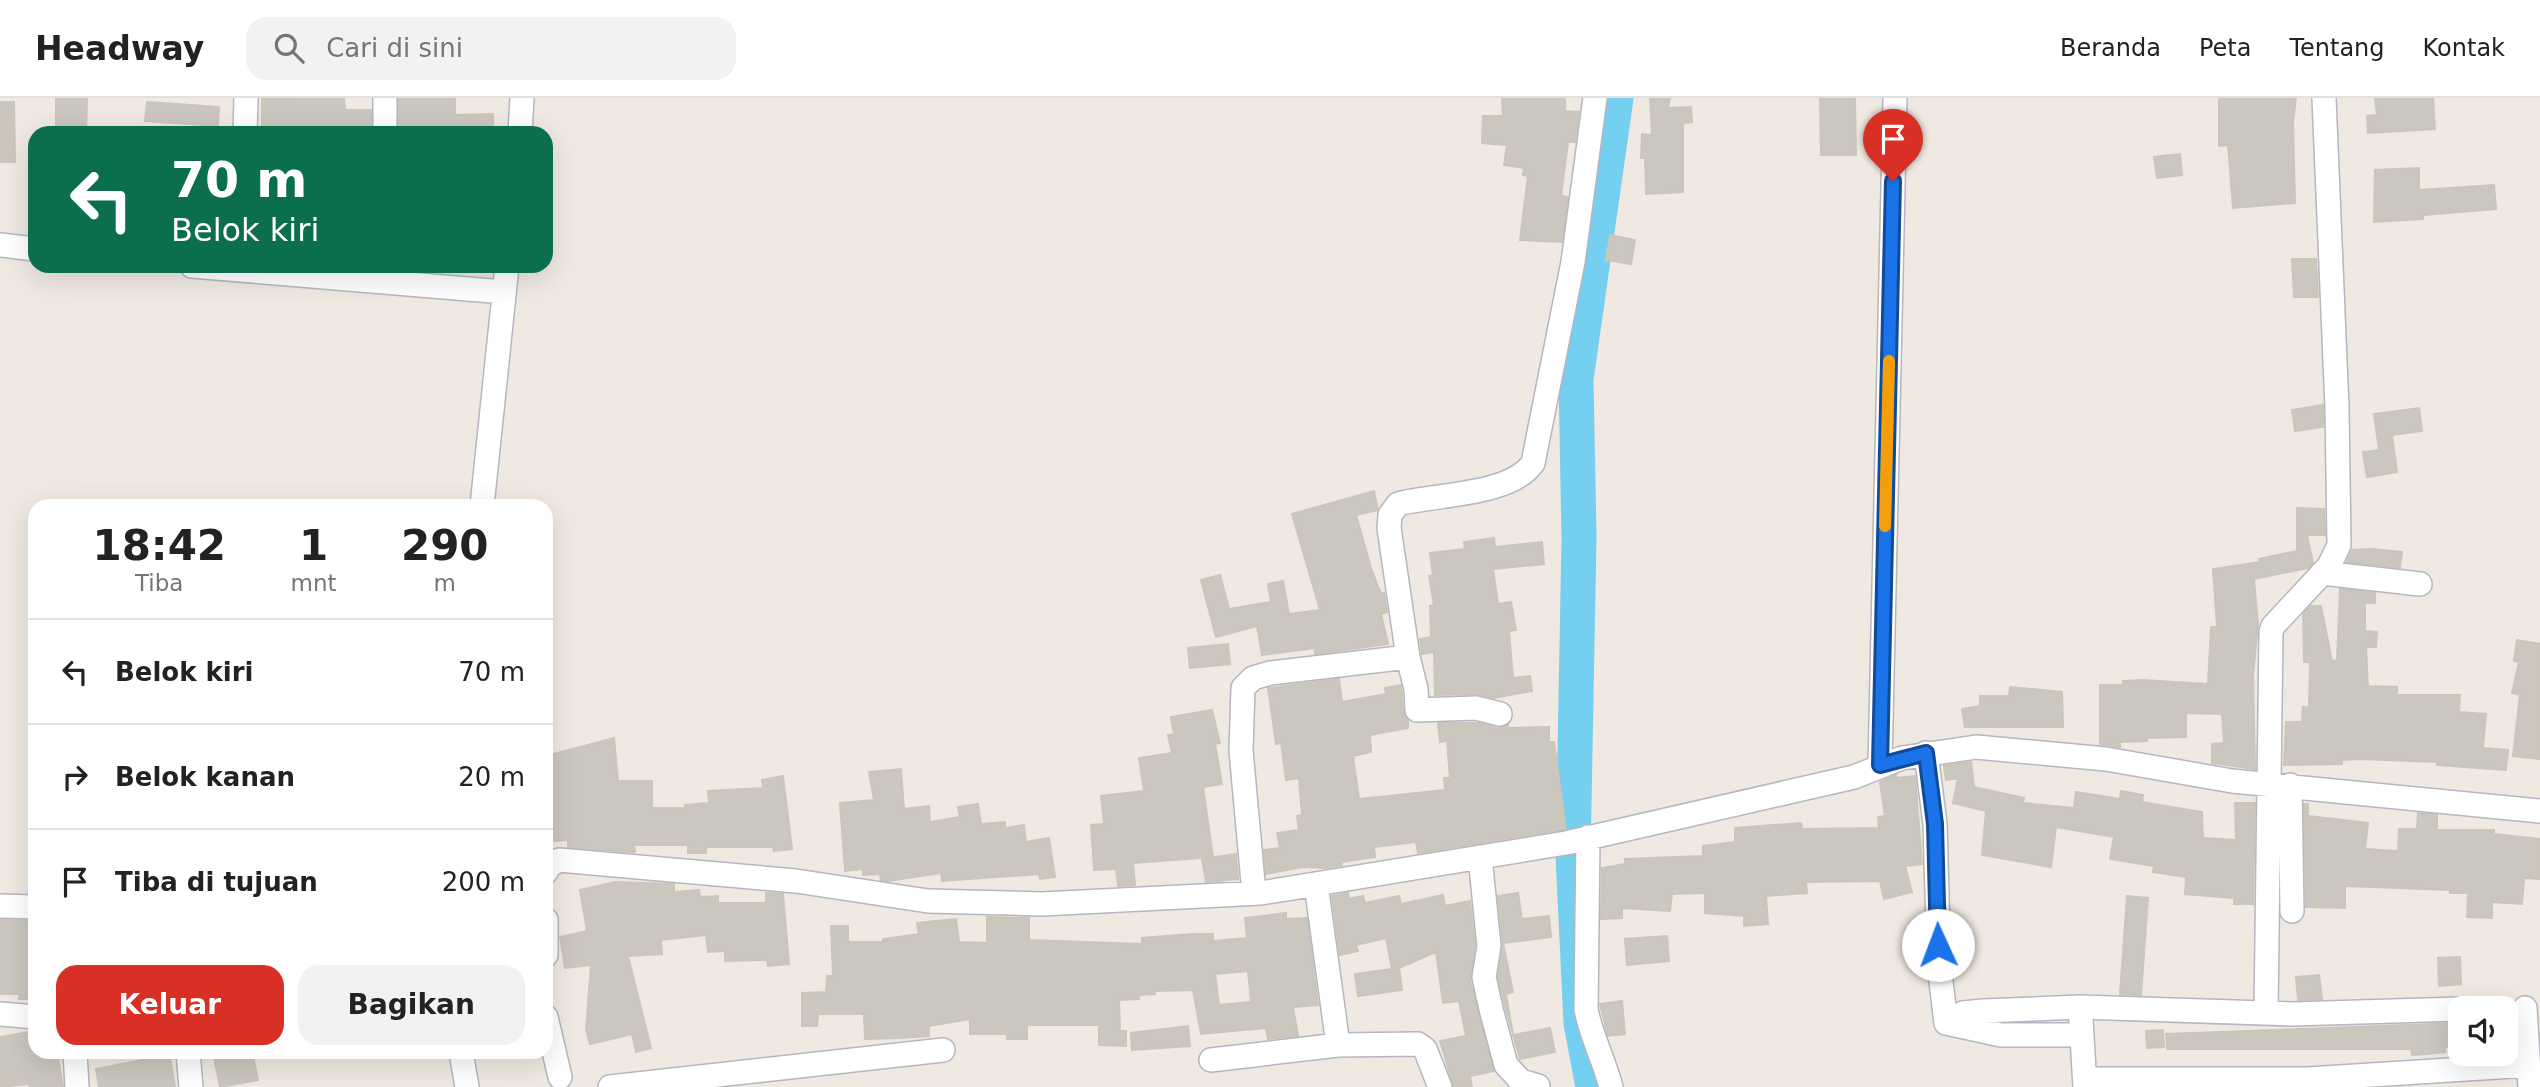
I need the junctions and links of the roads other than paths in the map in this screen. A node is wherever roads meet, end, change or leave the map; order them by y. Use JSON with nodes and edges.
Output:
{"nodes":[{"id":1,"x":246,"y":98,"type":"edge"},
{"id":2,"x":385,"y":98,"type":"edge"},
{"id":3,"x":522,"y":98,"type":"edge"},
{"id":4,"x":1595,"y":98,"type":"edge"},
{"id":5,"x":1895,"y":98,"type":"edge"},
{"id":6,"x":2324,"y":98,"type":"edge"},
{"id":7,"x":244,"y":126,"type":"edge"},
{"id":8,"x":385,"y":126,"type":"edge"},
{"id":9,"x":520,"y":126,"type":"edge"},
{"id":10,"x":0,"y":245,"type":"edge"},
{"id":11,"x":28,"y":248,"type":"edge"},
{"id":12,"x":285,"y":273,"type":"edge"},
{"id":13,"x":506,"y":273,"type":"edge"},
{"id":14,"x":504,"y":292,"type":"junction"},
{"id":15,"x":483,"y":499,"type":"edge"},
{"id":16,"x":2322,"y":573,"type":"junction"},
{"id":17,"x":2420,"y":584,"type":"dead end"},
{"id":18,"x":1408,"y":657,"type":"junction"},
{"id":19,"x":1500,"y":714,"type":"dead end"},
{"id":20,"x":1926,"y":753,"type":"junction"},
{"id":21,"x":1880,"y":765,"type":"junction"},
{"id":22,"x":2280,"y":784,"type":"junction"},
{"id":23,"x":2540,"y":811,"type":"edge"},
{"id":24,"x":1577,"y":840,"type":"junction"},
{"id":25,"x":1480,"y":857,"type":"junction"},
{"id":26,"x":553,"y":864,"type":"edge"},
{"id":27,"x":1316,"y":884,"type":"junction"},
{"id":28,"x":1254,"y":893,"type":"junction"},
{"id":29,"x":0,"y":906,"type":"edge"},
{"id":30,"x":28,"y":908,"type":"edge"},
{"id":31,"x":2292,"y":911,"type":"dead end"},
{"id":32,"x":2080,"y":1007,"type":"junction"},
{"id":33,"x":2524,"y":1008,"type":"edge"},
{"id":34,"x":2448,"y":1009,"type":"edge"},
{"id":35,"x":2266,"y":1013,"type":"junction"},
{"id":36,"x":0,"y":1014,"type":"edge"},
{"id":37,"x":28,"y":1016,"type":"edge"},
{"id":38,"x":1946,"y":1023,"type":"junction"},
{"id":39,"x":2082,"y":1035,"type":"junction"},
{"id":40,"x":1338,"y":1045,"type":"junction"},
{"id":41,"x":553,"y":1047,"type":"edge"},
{"id":42,"x":943,"y":1050,"type":"dead end"},
{"id":43,"x":75,"y":1059,"type":"edge"},
{"id":44,"x":189,"y":1059,"type":"edge"},
{"id":45,"x":462,"y":1059,"type":"edge"},
{"id":46,"x":1211,"y":1060,"type":"dead end"},
{"id":47,"x":2529,"y":1076,"type":"edge"},
{"id":48,"x":560,"y":1077,"type":"dead end"},
{"id":49,"x":2420,"y":1080,"type":"edge"},
{"id":50,"x":2197,"y":1082,"type":"edge"},
{"id":51,"x":2085,"y":1083,"type":"edge"},
{"id":52,"x":2309,"y":1083,"type":"edge"},
{"id":53,"x":1538,"y":1086,"type":"edge"},
{"id":54,"x":77,"y":1087,"type":"edge"},
{"id":55,"x":191,"y":1087,"type":"edge"},
{"id":56,"x":467,"y":1087,"type":"edge"},
{"id":57,"x":610,"y":1087,"type":"edge"},
{"id":58,"x":1440,"y":1087,"type":"edge"},
{"id":59,"x":1611,"y":1087,"type":"edge"}],
"edges":[{"from":1,"to":7,"type":"street"},
{"from":2,"to":8,"type":"street"},
{"from":3,"to":9,"type":"street"},
{"from":4,"to":18,"type":"street"},
{"from":5,"to":21,"type":"street"},
{"from":6,"to":16,"type":"street"},
{"from":10,"to":11,"type":"street"},
{"from":12,"to":14,"type":"street"},
{"from":13,"to":14,"type":"street"},
{"from":14,"to":15,"type":"street"},
{"from":16,"to":17,"type":"street"},
{"from":16,"to":22,"type":"street"},
{"from":18,"to":19,"type":"street"},
{"from":18,"to":28,"type":"street"},
{"from":20,"to":21,"type":"street"},
{"from":20,"to":22,"type":"street"},
{"from":20,"to":38,"type":"street"},
{"from":21,"to":24,"type":"street"},
{"from":22,"to":23,"type":"street"},
{"from":22,"to":31,"type":"street"},
{"from":22,"to":35,"type":"street"},
{"from":24,"to":25,"type":"street"},
{"from":24,"to":59,"type":"street"},
{"from":25,"to":27,"type":"street"},
{"from":25,"to":53,"type":"street"},
{"from":26,"to":28,"type":"street"},
{"from":27,"to":28,"type":"street"},
{"from":27,"to":40,"type":"street"},
{"from":29,"to":30,"type":"street"},
{"from":32,"to":35,"type":"street"},
{"from":32,"to":38,"type":"street"},
{"from":32,"to":39,"type":"street"},
{"from":33,"to":47,"type":"street"},
{"from":34,"to":35,"type":"street"},
{"from":36,"to":37,"type":"street"},
{"from":38,"to":39,"type":"street"},
{"from":39,"to":51,"type":"street"},
{"from":40,"to":46,"type":"street"},
{"from":40,"to":58,"type":"street"},
{"from":41,"to":48,"type":"street"},
{"from":42,"to":57,"type":"street"},
{"from":43,"to":54,"type":"street"},
{"from":44,"to":55,"type":"street"},
{"from":45,"to":56,"type":"street"},
{"from":47,"to":49,"type":"street"},
{"from":49,"to":52,"type":"street"},
{"from":50,"to":51,"type":"street"},
{"from":50,"to":52,"type":"street"}]}
